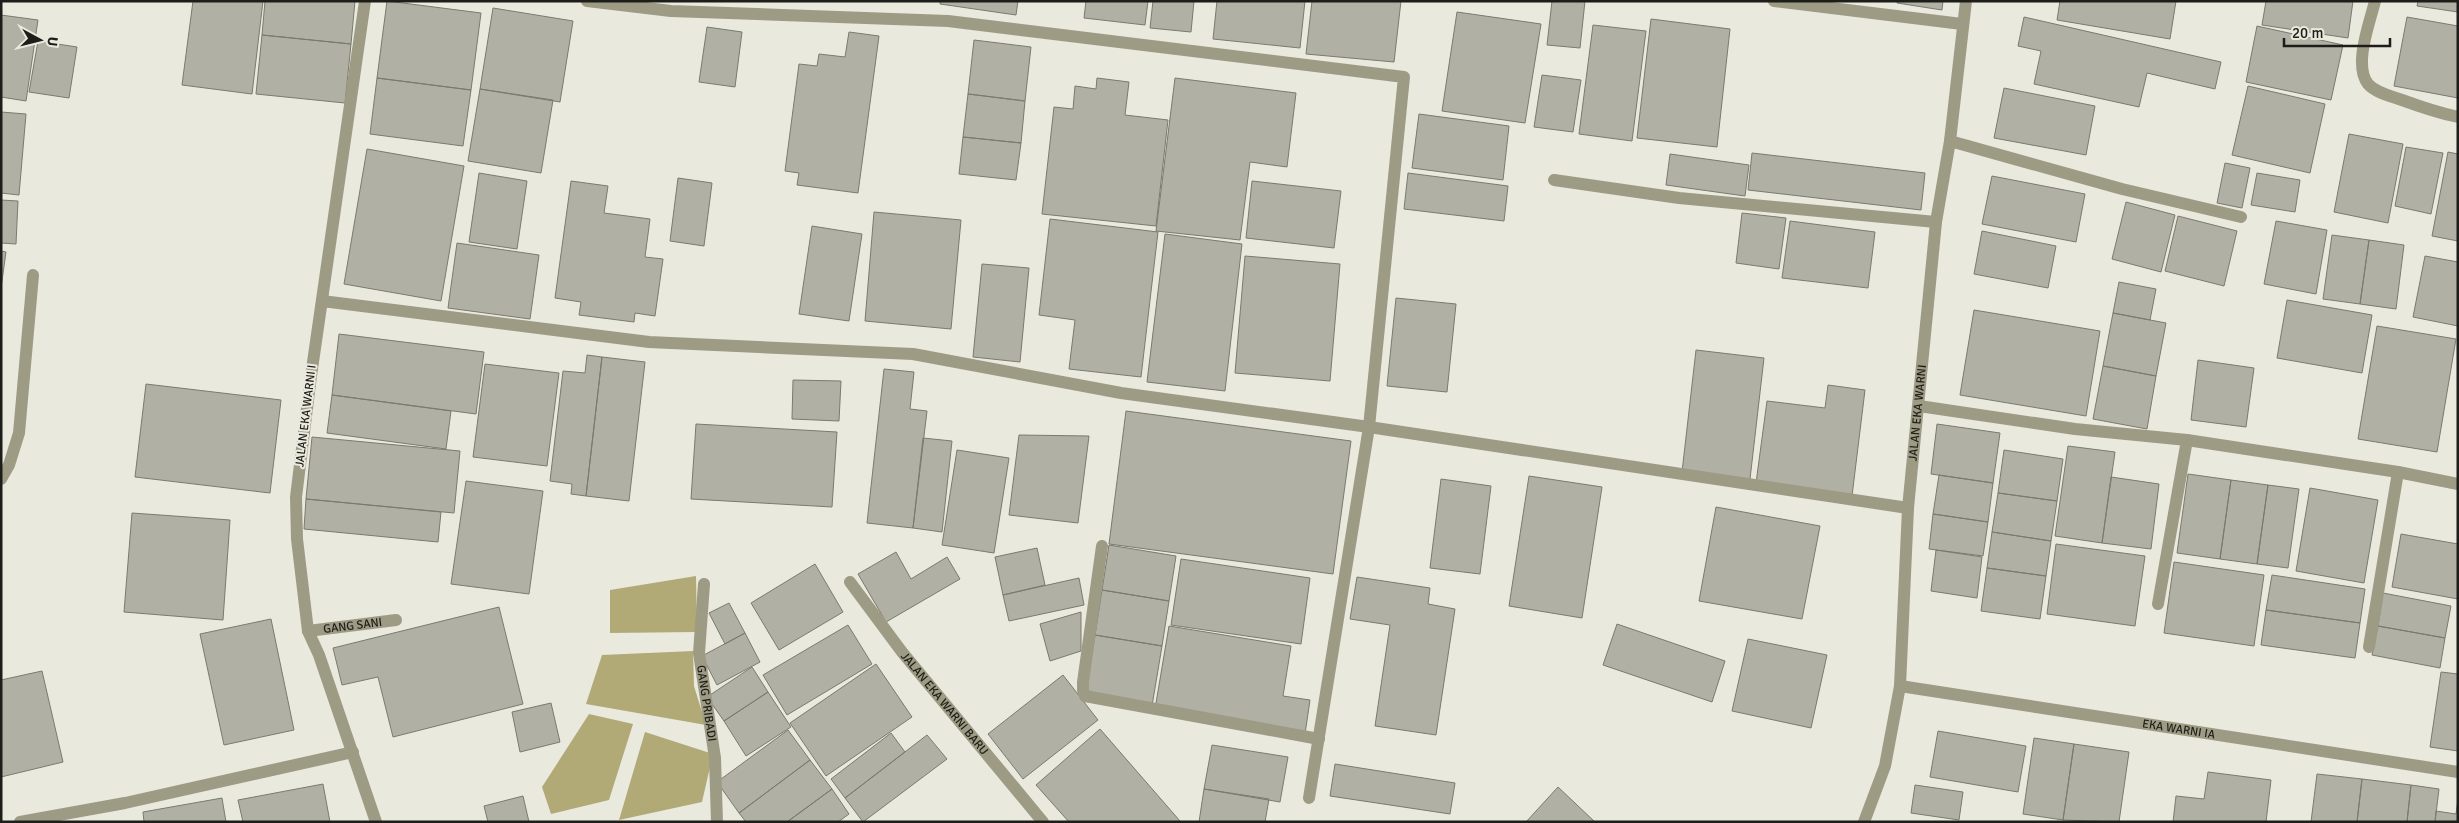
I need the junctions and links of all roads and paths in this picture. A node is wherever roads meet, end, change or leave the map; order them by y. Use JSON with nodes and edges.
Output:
{"nodes":[{"id":1,"x":366,"y":1,"type":"edge"},
{"id":2,"x":587,"y":1,"type":"edge"},
{"id":3,"x":1774,"y":1,"type":"edge"},
{"id":4,"x":1966,"y":1,"type":"edge"},
{"id":5,"x":2375,"y":1,"type":"edge"},
{"id":6,"x":1962,"y":24,"type":"junction"},
{"id":7,"x":2458,"y":117,"type":"edge"},
{"id":8,"x":1950,"y":141,"type":"junction"},
{"id":9,"x":1554,"y":180,"type":"dead end"},
{"id":10,"x":2241,"y":218,"type":"dead end"},
{"id":11,"x":1936,"y":222,"type":"junction"},
{"id":12,"x":34,"y":275,"type":"dead end"},
{"id":13,"x":322,"y":301,"type":"junction"},
{"id":14,"x":1919,"y":406,"type":"junction"},
{"id":15,"x":1369,"y":427,"type":"junction"},
{"id":16,"x":2187,"y":440,"type":"junction"},
{"id":17,"x":2398,"y":472,"type":"junction"},
{"id":18,"x":1,"y":478,"type":"edge"},
{"id":19,"x":2458,"y":484,"type":"edge"},
{"id":20,"x":1908,"y":508,"type":"junction"},
{"id":21,"x":1102,"y":546,"type":"dead end"},
{"id":22,"x":850,"y":582,"type":"dead end"},
{"id":23,"x":704,"y":584,"type":"dead end"},
{"id":24,"x":2158,"y":604,"type":"dead end"},
{"id":25,"x":396,"y":620,"type":"dead end"},
{"id":26,"x":308,"y":631,"type":"junction"},
{"id":27,"x":2369,"y":647,"type":"dead end"},
{"id":28,"x":1900,"y":686,"type":"junction"},
{"id":29,"x":1319,"y":739,"type":"junction"},
{"id":30,"x":353,"y":752,"type":"junction"},
{"id":31,"x":2458,"y":772,"type":"edge"},
{"id":32,"x":1309,"y":798,"type":"dead end"},
{"id":33,"x":20,"y":822,"type":"edge"},
{"id":34,"x":376,"y":822,"type":"edge"},
{"id":35,"x":717,"y":822,"type":"edge"},
{"id":36,"x":1043,"y":822,"type":"edge"},
{"id":37,"x":1864,"y":822,"type":"edge"}],
"edges":[{"from":1,"to":13,"type":"street","name":"JALAN EKA WARNI I"},
{"from":2,"to":15,"type":"street"},
{"from":3,"to":6,"type":"street"},
{"from":4,"to":6,"type":"street","name":"JALAN EKA WARNI"},
{"from":5,"to":7,"type":"street"},
{"from":6,"to":8,"type":"street","name":"JALAN EKA WARNI"},
{"from":8,"to":10,"type":"street"},
{"from":8,"to":11,"type":"street","name":"JALAN EKA WARNI"},
{"from":9,"to":11,"type":"street"},
{"from":11,"to":14,"type":"street","name":"JALAN EKA WARNI"},
{"from":12,"to":18,"type":"street"},
{"from":13,"to":15,"type":"street"},
{"from":13,"to":26,"type":"street","name":"JALAN EKA WARNI I"},
{"from":14,"to":16,"type":"street"},
{"from":14,"to":20,"type":"street","name":"JALAN EKA WARNI"},
{"from":15,"to":20,"type":"street"},
{"from":15,"to":29,"type":"street"},
{"from":16,"to":17,"type":"street"},
{"from":16,"to":24,"type":"street"},
{"from":17,"to":19,"type":"street"},
{"from":17,"to":27,"type":"street"},
{"from":20,"to":28,"type":"street","name":"JALAN EKA WARNI"},
{"from":21,"to":29,"type":"street"},
{"from":22,"to":36,"type":"street","name":"JALAN EKA WARNI BARU"},
{"from":23,"to":35,"type":"street","name":"GANG PRIBADI"},
{"from":25,"to":26,"type":"street","name":"GANG SANI"},
{"from":26,"to":30,"type":"street","name":"JALAN EKA WARNI I"},
{"from":28,"to":31,"type":"street","name":"EKA WARNI IA"},
{"from":28,"to":37,"type":"street","name":"JALAN EKA WARNI"},
{"from":29,"to":32,"type":"street"},
{"from":30,"to":33,"type":"street"},
{"from":30,"to":34,"type":"street","name":"JALAN EKA WARNI I"}]}
